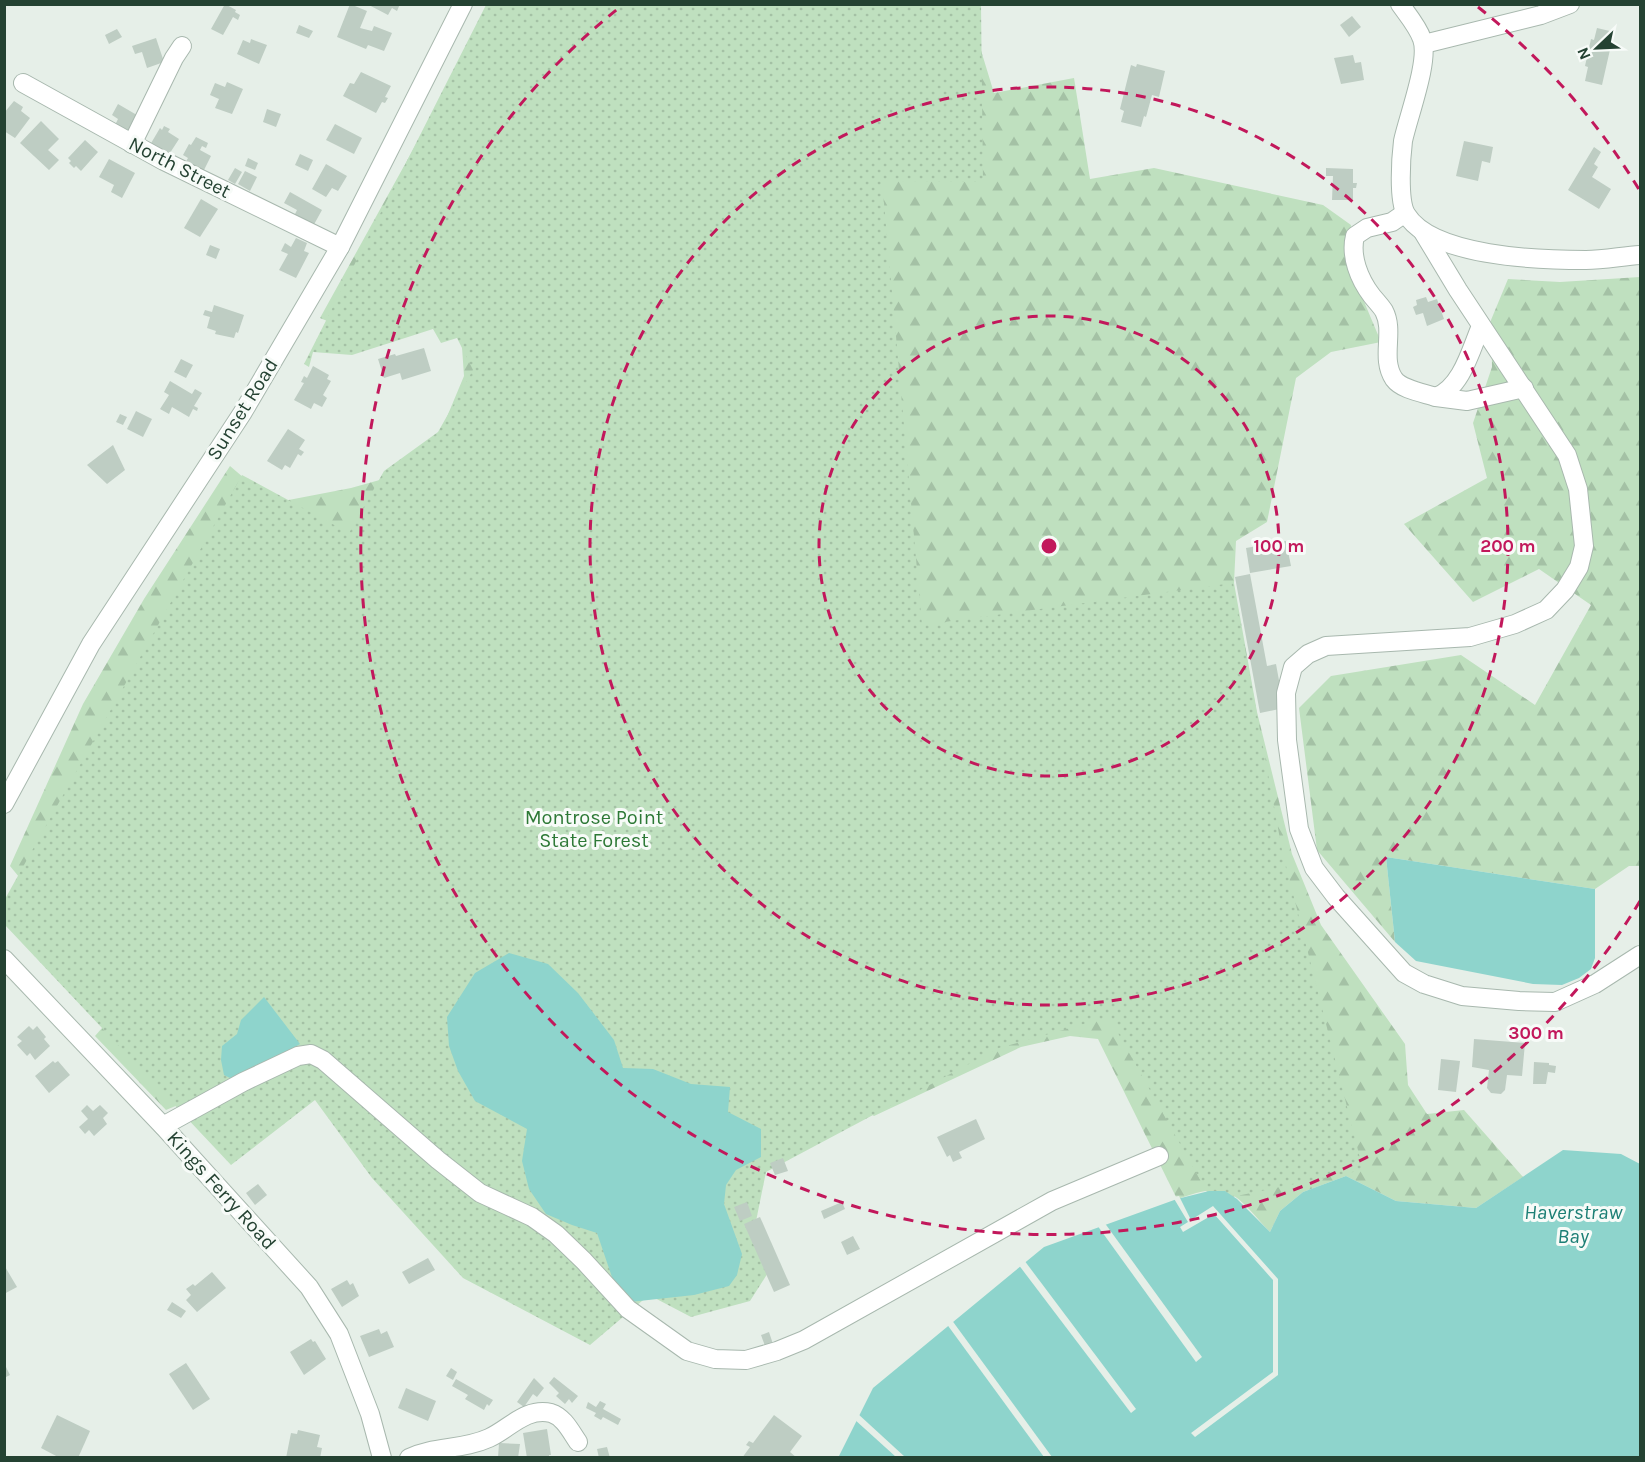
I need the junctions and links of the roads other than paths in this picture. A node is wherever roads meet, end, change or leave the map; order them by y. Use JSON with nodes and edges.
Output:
{"nodes":[{"id":1,"x":463,"y":4,"type":"edge"},
{"id":2,"x":1400,"y":4,"type":"edge"},
{"id":3,"x":1570,"y":4,"type":"edge"},
{"id":4,"x":1424,"y":44,"type":"junction"},
{"id":5,"x":182,"y":46,"type":"dead end"},
{"id":6,"x":23,"y":83,"type":"dead end"},
{"id":7,"x":132,"y":144,"type":"junction"},
{"id":8,"x":1406,"y":213,"type":"junction"},
{"id":9,"x":1423,"y":232,"type":"junction"},
{"id":10,"x":340,"y":247,"type":"junction"},
{"id":11,"x":1641,"y":255,"type":"edge"},
{"id":12,"x":1482,"y":326,"type":"junction"},
{"id":13,"x":1524,"y":388,"type":"junction"},
{"id":14,"x":1436,"y":397,"type":"junction"},
{"id":15,"x":4,"y":804,"type":"edge"},
{"id":16,"x":1641,"y":955,"type":"edge"},
{"id":17,"x":4,"y":959,"type":"edge"},
{"id":18,"x":163,"y":1126,"type":"junction"},
{"id":19,"x":1159,"y":1156,"type":"dead end"},
{"id":20,"x":578,"y":1442,"type":"dead end"},
{"id":21,"x":382,"y":1458,"type":"edge"},
{"id":22,"x":409,"y":1458,"type":"edge"}],
"edges":[{"from":1,"to":10,"type":"street","name":"Sunset Road"},
{"from":2,"to":4,"type":"street"},
{"from":3,"to":4,"type":"street"},
{"from":4,"to":8,"type":"street"},
{"from":5,"to":7,"type":"street"},
{"from":6,"to":7,"type":"street","name":"North Street"},
{"from":7,"to":10,"type":"street","name":"North Street"},
{"from":8,"to":9,"type":"street"},
{"from":8,"to":14,"type":"street"},
{"from":9,"to":11,"type":"street"},
{"from":9,"to":12,"type":"street"},
{"from":10,"to":15,"type":"street","name":"Sunset Road"},
{"from":12,"to":13,"type":"street"},
{"from":12,"to":14,"type":"street"},
{"from":13,"to":14,"type":"street"},
{"from":13,"to":16,"type":"street"},
{"from":17,"to":18,"type":"street","name":"Kings Ferry Road"},
{"from":18,"to":19,"type":"street"},
{"from":18,"to":21,"type":"street","name":"Kings Ferry Road"},
{"from":20,"to":22,"type":"street"}]}
